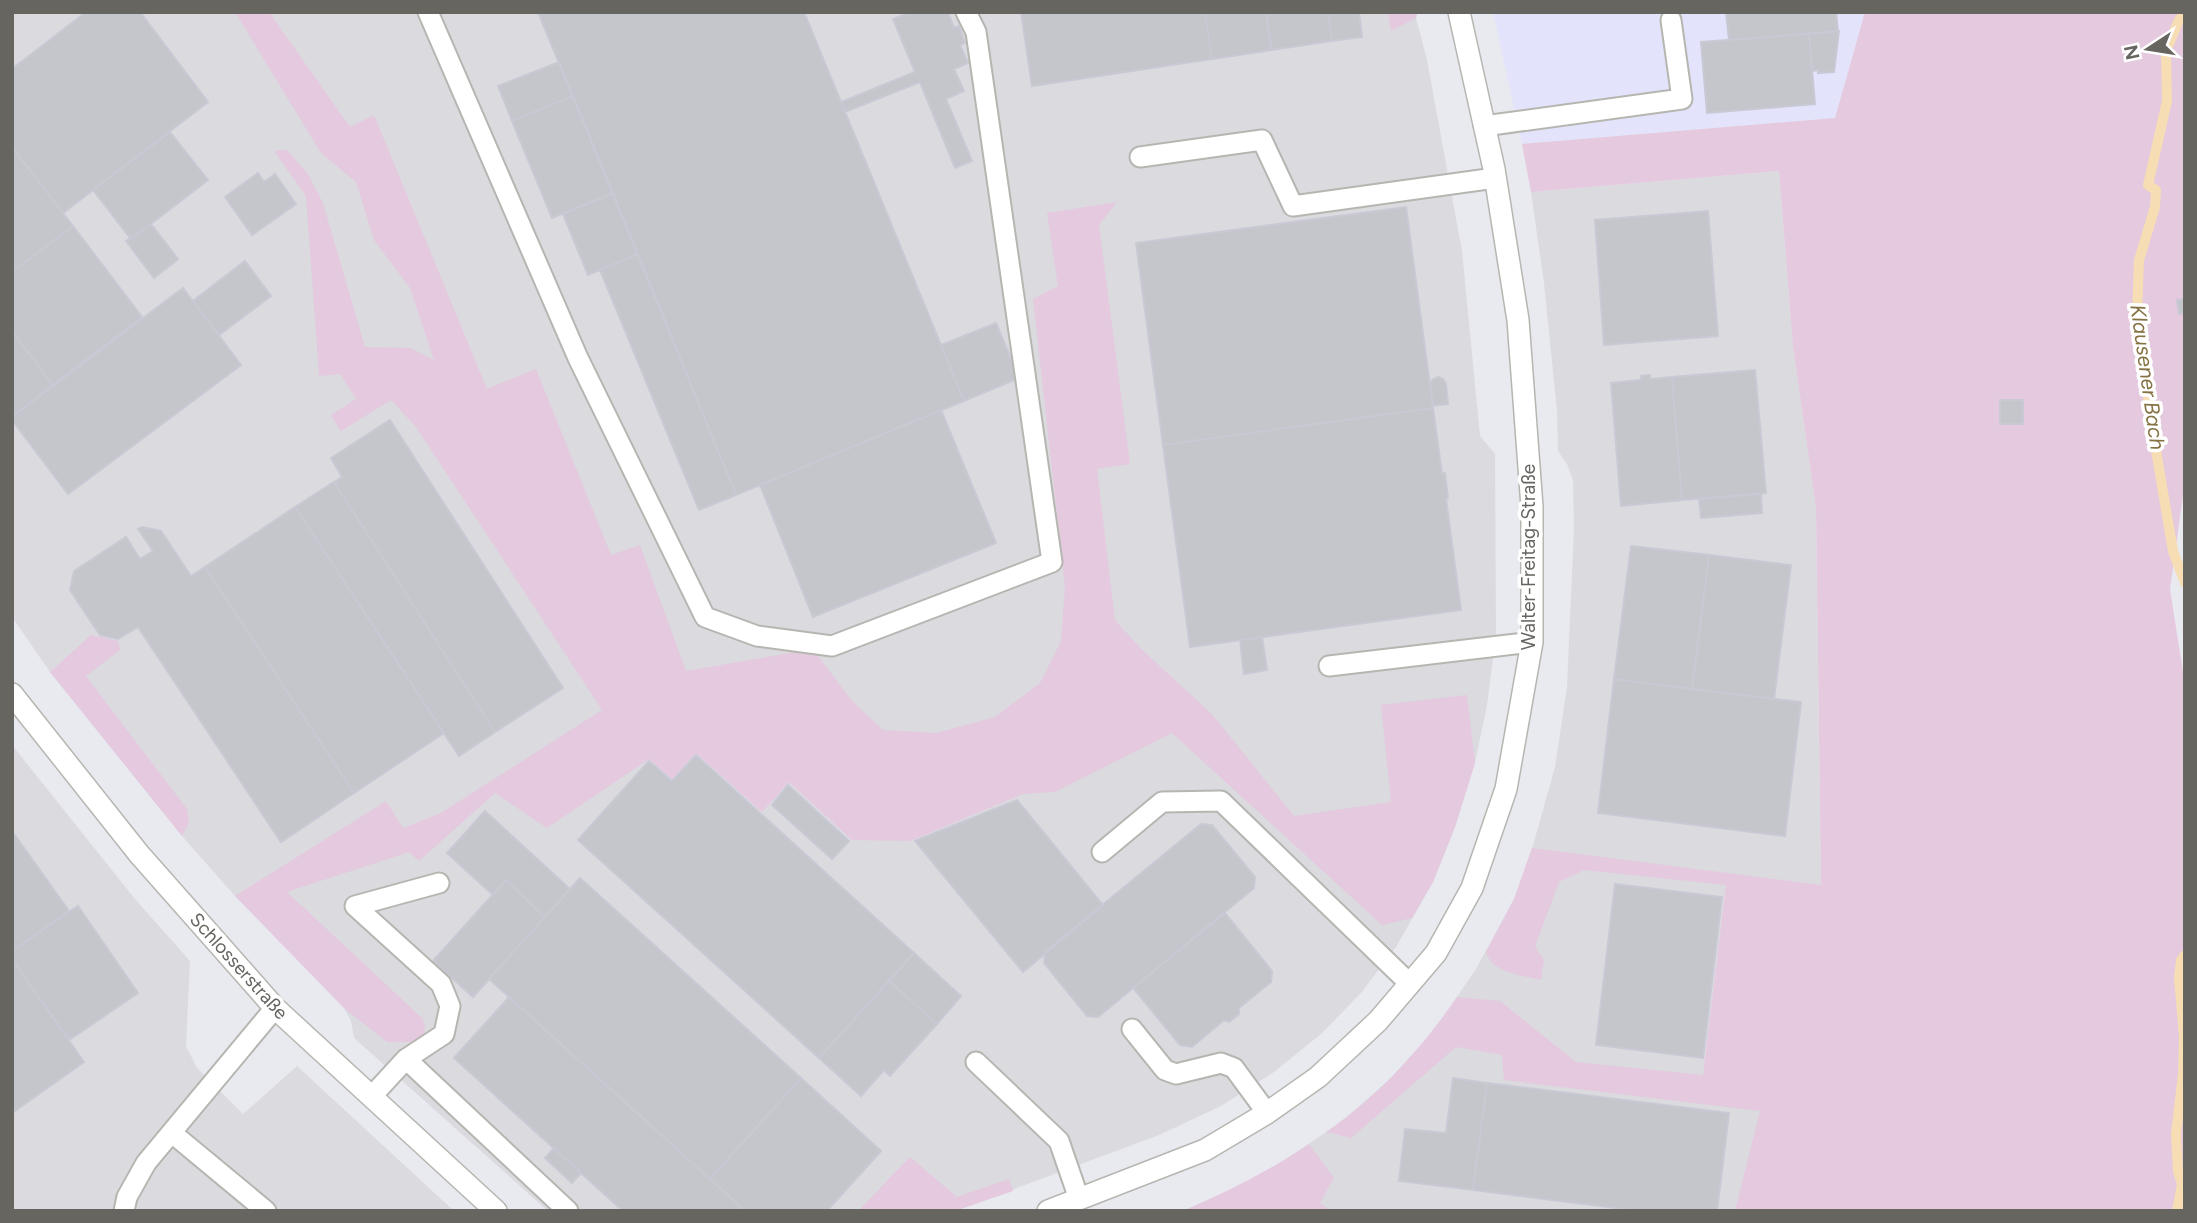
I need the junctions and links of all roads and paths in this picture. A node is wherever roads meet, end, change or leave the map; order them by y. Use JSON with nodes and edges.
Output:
{"nodes":[{"id":1,"x":428,"y":12,"type":"edge"},
{"id":2,"x":966,"y":12,"type":"edge"},
{"id":3,"x":1460,"y":12,"type":"edge"},
{"id":4,"x":1671,"y":20,"type":"dead end"},
{"id":5,"x":1484,"y":126,"type":"junction"},
{"id":6,"x":1140,"y":157,"type":"dead end"},
{"id":7,"x":1495,"y":178,"type":"junction"},
{"id":8,"x":1532,"y":642,"type":"junction"},
{"id":9,"x":1329,"y":666,"type":"dead end"},
{"id":10,"x":12,"y":694,"type":"edge"},
{"id":11,"x":1102,"y":852,"type":"dead end"},
{"id":12,"x":439,"y":883,"type":"dead end"},
{"id":13,"x":1410,"y":984,"type":"junction"},
{"id":14,"x":275,"y":1008,"type":"junction"},
{"id":15,"x":1132,"y":1029,"type":"dead end"},
{"id":16,"x":406,"y":1059,"type":"junction"},
{"id":17,"x":975,"y":1062,"type":"dead end"},
{"id":18,"x":372,"y":1096,"type":"junction"},
{"id":19,"x":1267,"y":1112,"type":"junction"},
{"id":20,"x":172,"y":1133,"type":"junction"},
{"id":21,"x":1079,"y":1199,"type":"junction"},
{"id":22,"x":124,"y":1211,"type":"edge"},
{"id":23,"x":266,"y":1211,"type":"edge"},
{"id":24,"x":496,"y":1211,"type":"edge"},
{"id":25,"x":568,"y":1211,"type":"edge"},
{"id":26,"x":1048,"y":1211,"type":"edge"}],
"edges":[{"from":1,"to":2,"type":"lane"},
{"from":3,"to":5,"type":"street","name":"Walter-Freitag-Straße"},
{"from":4,"to":5,"type":"lane"},
{"from":5,"to":7,"type":"street","name":"Walter-Freitag-Straße"},
{"from":6,"to":7,"type":"lane"},
{"from":7,"to":8,"type":"street","name":"Walter-Freitag-Straße"},
{"from":8,"to":9,"type":"lane"},
{"from":8,"to":13,"type":"street","name":"Walter-Freitag-Straße"},
{"from":10,"to":14,"type":"street","name":"Schlosserstraße"},
{"from":11,"to":13,"type":"lane"},
{"from":12,"to":16,"type":"lane"},
{"from":13,"to":19,"type":"street","name":"Walter-Freitag-Straße"},
{"from":14,"to":18,"type":"street","name":"Schlosserstraße"},
{"from":14,"to":20,"type":"lane"},
{"from":15,"to":19,"type":"lane"},
{"from":16,"to":18,"type":"lane"},
{"from":16,"to":25,"type":"lane"},
{"from":17,"to":21,"type":"lane"},
{"from":18,"to":24,"type":"street","name":"Schlosserstraße"},
{"from":19,"to":21,"type":"street","name":"Walter-Freitag-Straße"},
{"from":20,"to":22,"type":"lane"},
{"from":20,"to":23,"type":"lane"},
{"from":21,"to":26,"type":"street","name":"Walter-Freitag-Straße"}]}
